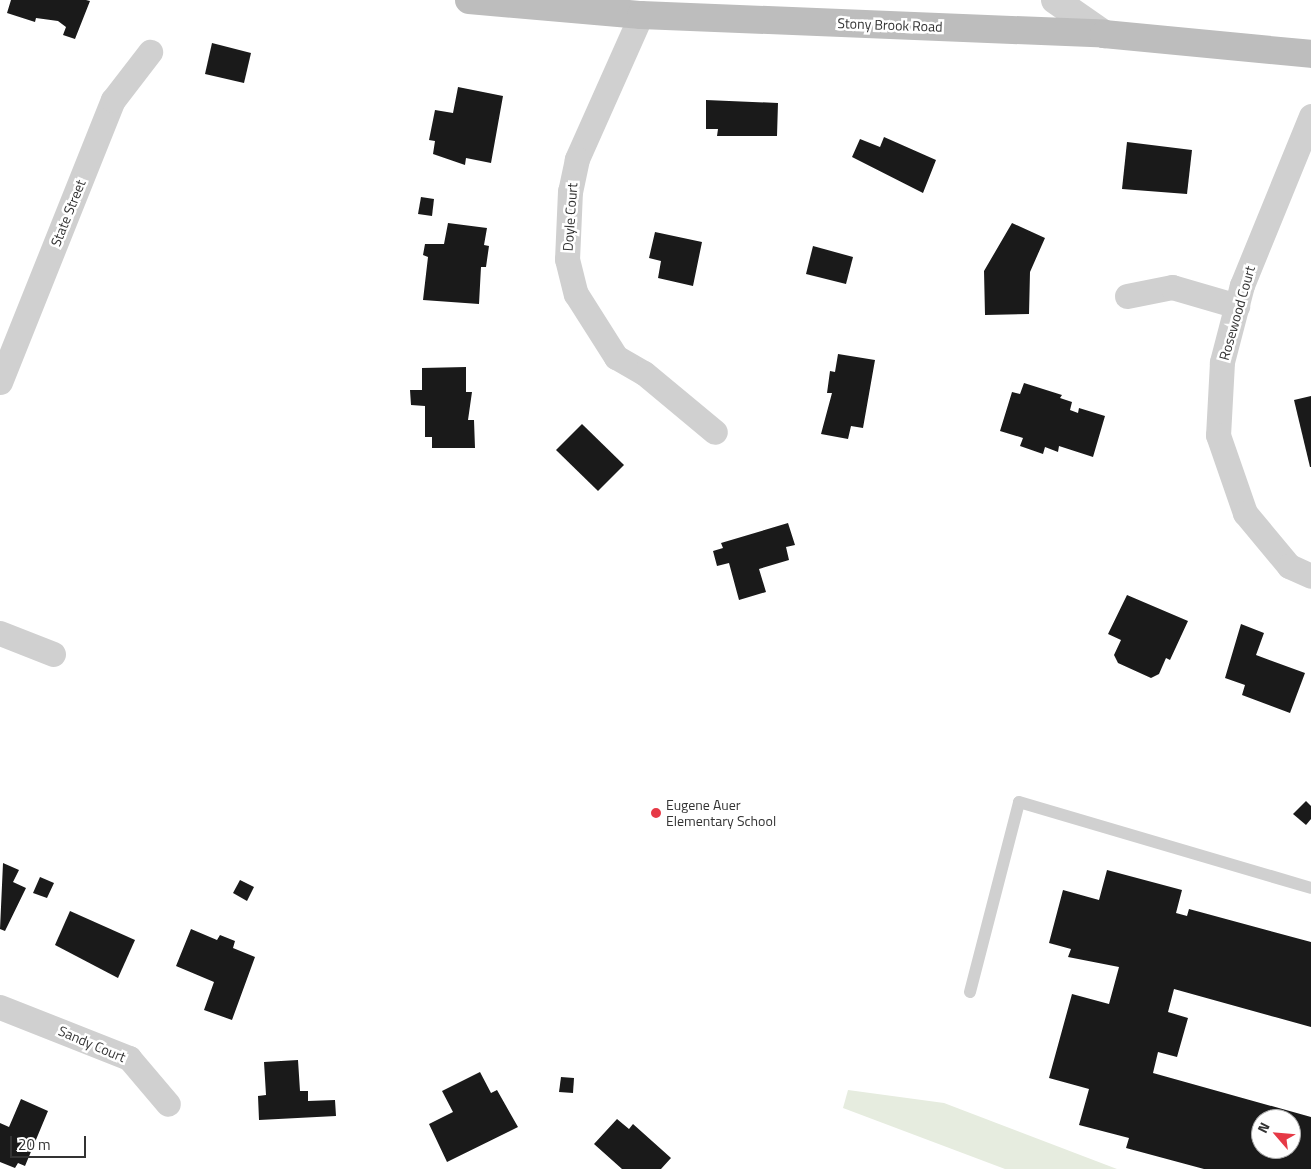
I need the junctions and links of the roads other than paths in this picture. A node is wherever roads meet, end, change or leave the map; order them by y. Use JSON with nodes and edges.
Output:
{"nodes":[{"id":1,"x":469,"y":0,"type":"edge"},
{"id":2,"x":1055,"y":0,"type":"edge"},
{"id":3,"x":641,"y":14,"type":"junction"},
{"id":4,"x":1104,"y":34,"type":"junction"},
{"id":5,"x":150,"y":52,"type":"dead end"},
{"id":6,"x":1311,"y":54,"type":"edge"},
{"id":7,"x":1311,"y":116,"type":"edge"},
{"id":8,"x":1127,"y":296,"type":"dead end"},
{"id":9,"x":1237,"y":306,"type":"junction"},
{"id":10,"x":0,"y":382,"type":"edge"},
{"id":11,"x":715,"y":432,"type":"dead end"},
{"id":12,"x":1311,"y":576,"type":"edge"},
{"id":13,"x":0,"y":633,"type":"edge"},
{"id":14,"x":53,"y":654,"type":"dead end"},
{"id":15,"x":1311,"y":888,"type":"edge"},
{"id":16,"x":970,"y":992,"type":"dead end"},
{"id":17,"x":0,"y":1006,"type":"edge"},
{"id":18,"x":168,"y":1104,"type":"dead end"}],
"edges":[{"from":1,"to":3,"type":"main road","name":"Stony Brook Road"},
{"from":2,"to":4,"type":"street"},
{"from":3,"to":4,"type":"main road","name":"Stony Brook Road"},
{"from":3,"to":11,"type":"street","name":"Doyle Court"},
{"from":4,"to":6,"type":"main road","name":"Stony Brook Road"},
{"from":5,"to":10,"type":"street","name":"State Street"},
{"from":7,"to":9,"type":"street","name":"Rosewood Court"},
{"from":8,"to":9,"type":"street"},
{"from":9,"to":12,"type":"street","name":"Rosewood Court"},
{"from":13,"to":14,"type":"street"},
{"from":15,"to":16,"type":"lane"},
{"from":17,"to":18,"type":"street","name":"Sandy Court"}]}
